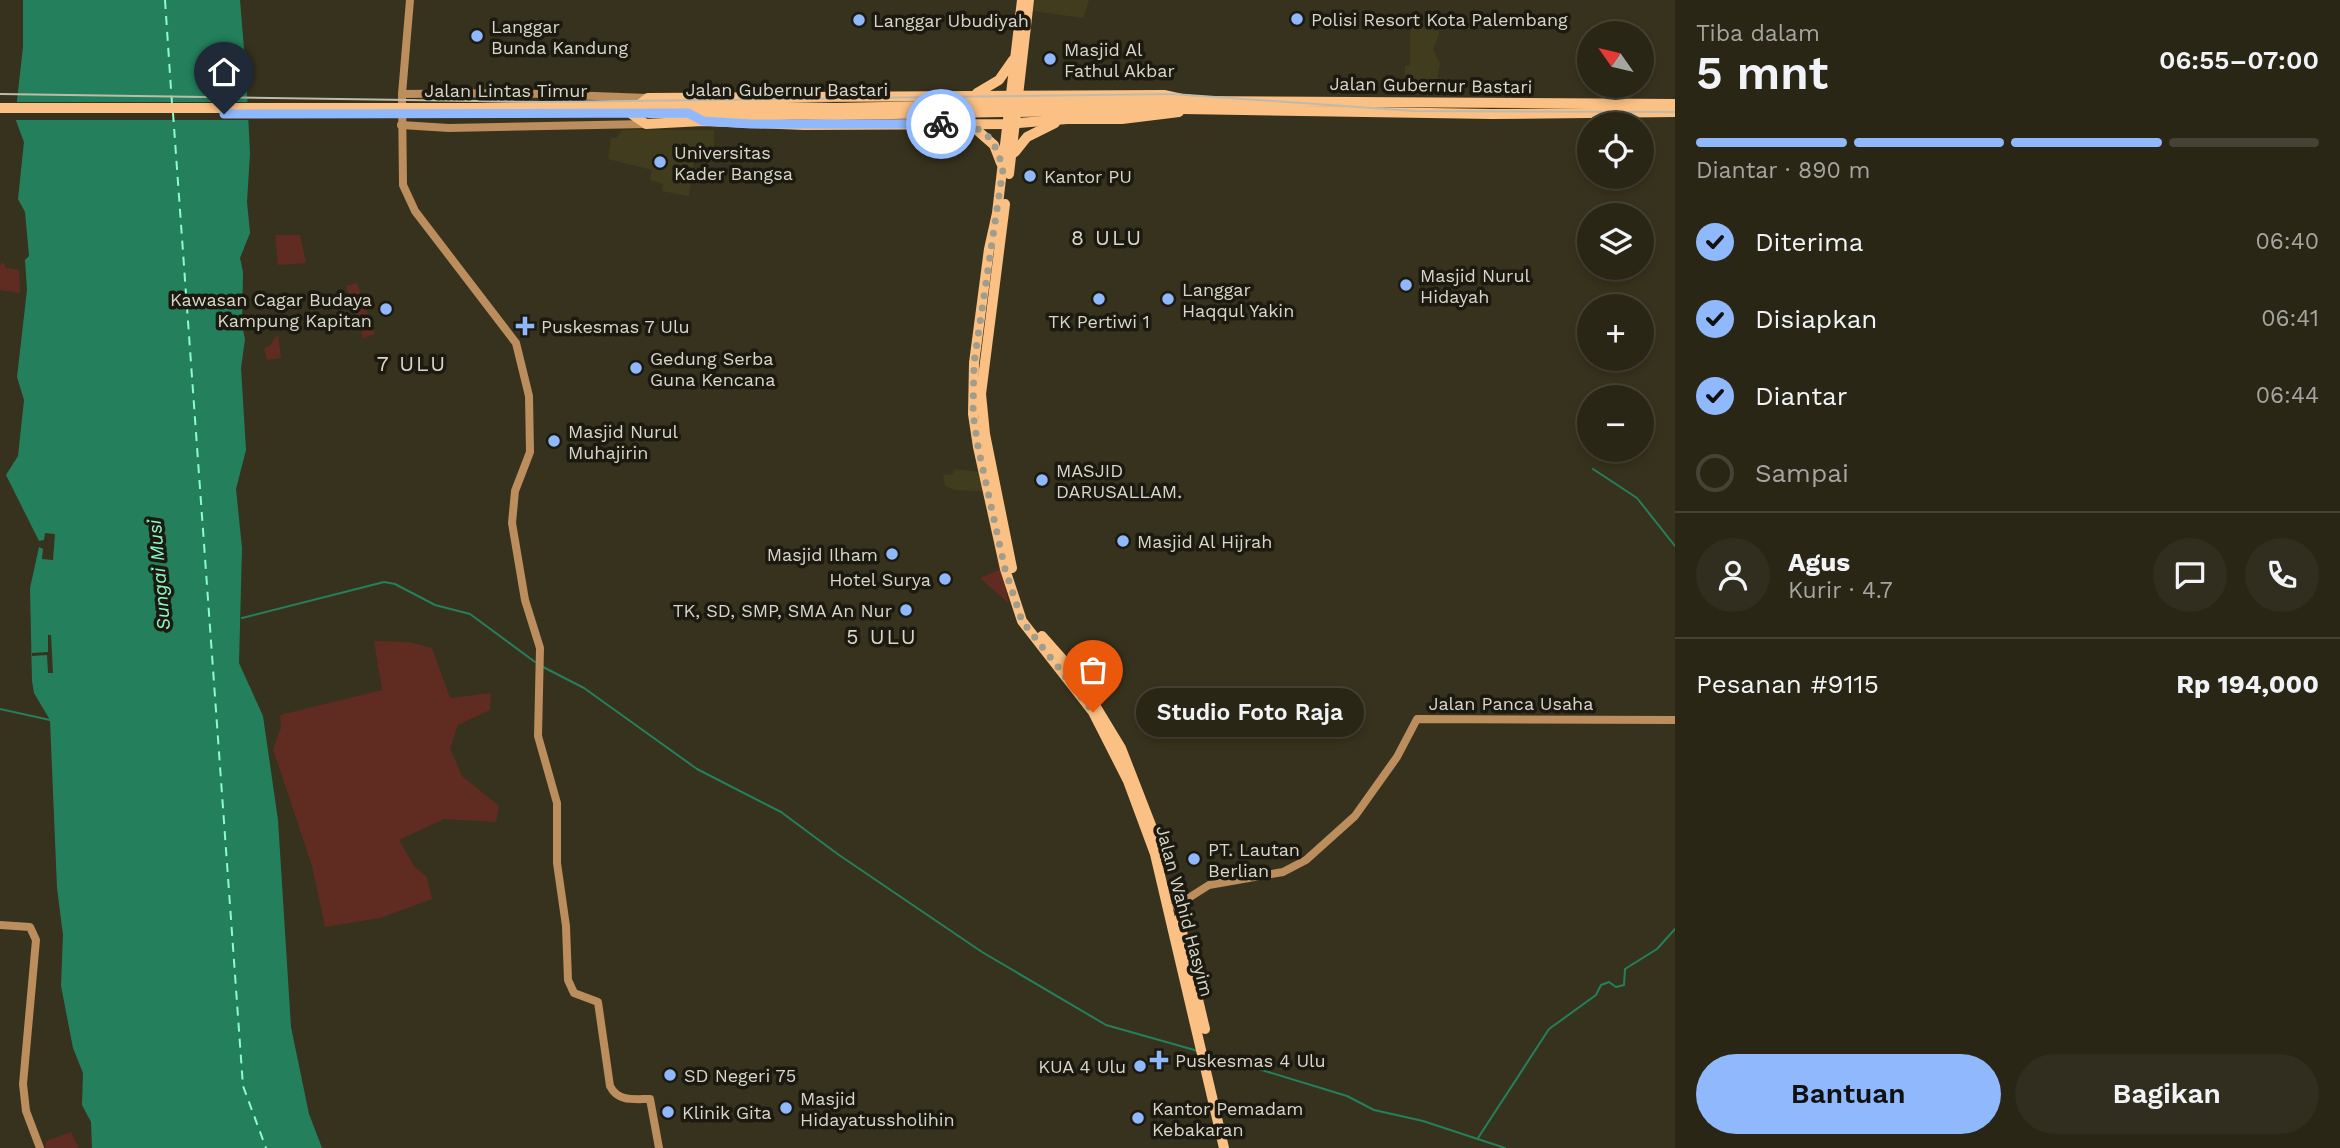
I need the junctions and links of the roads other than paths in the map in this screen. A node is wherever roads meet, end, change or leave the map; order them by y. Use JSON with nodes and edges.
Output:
{"nodes":[{"id":1,"x":410,"y":0,"type":"edge"},
{"id":2,"x":1021,"y":0,"type":"edge"},
{"id":3,"x":1029,"y":0,"type":"edge"},
{"id":4,"x":1018,"y":56,"type":"junction"},
{"id":5,"x":402,"y":94,"type":"junction"},
{"id":6,"x":1068,"y":94,"type":"junction"},
{"id":7,"x":955,"y":95,"type":"junction"},
{"id":8,"x":974,"y":95,"type":"junction"},
{"id":9,"x":1014,"y":95,"type":"junction"},
{"id":10,"x":1048,"y":96,"type":"junction"},
{"id":11,"x":648,"y":98,"type":"junction"},
{"id":12,"x":773,"y":102,"type":"junction"},
{"id":13,"x":1675,"y":104,"type":"edge"},
{"id":14,"x":1186,"y":105,"type":"junction"},
{"id":15,"x":692,"y":106,"type":"junction"},
{"id":16,"x":0,"y":108,"type":"edge"},
{"id":17,"x":1492,"y":108,"type":"junction"},
{"id":18,"x":634,"y":110,"type":"junction"},
{"id":19,"x":476,"y":111,"type":"junction"},
{"id":20,"x":836,"y":111,"type":"junction"},
{"id":21,"x":1675,"y":113,"type":"edge"},
{"id":22,"x":0,"y":114,"type":"edge"},
{"id":23,"x":758,"y":114,"type":"junction"},
{"id":24,"x":1067,"y":118,"type":"junction"},
{"id":25,"x":703,"y":121,"type":"junction"},
{"id":26,"x":1046,"y":121,"type":"junction"},
{"id":27,"x":1012,"y":123,"type":"junction"},
{"id":28,"x":646,"y":124,"type":"junction"},
{"id":29,"x":770,"y":124,"type":"junction"},
{"id":30,"x":953,"y":124,"type":"junction"},
{"id":31,"x":970,"y":124,"type":"junction"},
{"id":32,"x":401,"y":125,"type":"junction"},
{"id":33,"x":1011,"y":160,"type":"junction"},
{"id":34,"x":1003,"y":169,"type":"junction"},
{"id":35,"x":1675,"y":720,"type":"edge"},
{"id":36,"x":1175,"y":906,"type":"junction"},
{"id":37,"x":0,"y":925,"type":"edge"},
{"id":38,"x":1206,"y":1045,"type":"junction"},
{"id":39,"x":1209,"y":1062,"type":"junction"},
{"id":40,"x":40,"y":1148,"type":"edge"},
{"id":41,"x":659,"y":1148,"type":"edge"},
{"id":42,"x":1224,"y":1148,"type":"edge"},
{"id":43,"x":1231,"y":1148,"type":"edge"}],
"edges":[{"from":1,"to":5,"type":"street"},
{"from":2,"to":4,"type":"highway"},
{"from":3,"to":4,"type":"highway"},
{"from":4,"to":6,"type":"highway"},
{"from":4,"to":8,"type":"highway"},
{"from":4,"to":9,"type":"highway","name":"Jalan Wahid Hasyim"},
{"from":5,"to":11,"type":"street"},
{"from":5,"to":32,"type":"street"},
{"from":6,"to":10,"type":"highway","name":"Jalan Gubernur Bastari"},
{"from":6,"to":14,"type":"highway","name":"Jalan Gubernur Bastari"},
{"from":7,"to":8,"type":"highway"},
{"from":7,"to":12,"type":"highway"},
{"from":7,"to":30,"type":"highway"},
{"from":8,"to":9,"type":"highway"},
{"from":9,"to":10,"type":"highway","name":"Jalan Gubernur Bastari"},
{"from":9,"to":27,"type":"highway","name":"Jalan Wahid Hasyim"},
{"from":10,"to":26,"type":"highway"},
{"from":11,"to":15,"type":"highway"},
{"from":11,"to":18,"type":"highway"},
{"from":12,"to":15,"type":"highway","name":"Jalan Gubernur Bastari"},
{"from":12,"to":20,"type":"highway","name":"Jalan Gubernur Bastari"},
{"from":13,"to":17,"type":"highway","name":"Jalan Gubernur Bastari"},
{"from":14,"to":17,"type":"highway","name":"Jalan Gubernur Bastari"},
{"from":14,"to":20,"type":"highway","name":"Jalan Gubernur Bastari","bridge":true},
{"from":14,"to":24,"type":"highway","name":"Jalan Gubernur Bastari"},
{"from":15,"to":18,"type":"highway","name":"Jalan Gubernur Bastari"},
{"from":15,"to":23,"type":"highway","name":"Jalan Gubernur Bastari"},
{"from":15,"to":25,"type":"highway"},
{"from":16,"to":19,"type":"highway","name":"Jalan Lintas Timur","bridge":true},
{"from":17,"to":21,"type":"highway","name":"Jalan Gubernur Bastari"},
{"from":18,"to":19,"type":"highway","name":"Jalan Lintas Timur"},
{"from":18,"to":28,"type":"highway"},
{"from":19,"to":22,"type":"highway","name":"Jalan Lintas Timur"},
{"from":20,"to":23,"type":"highway","name":"Jalan Gubernur Bastari"},
{"from":23,"to":29,"type":"highway"},
{"from":24,"to":26,"type":"highway","name":"Jalan Gubernur Bastari"},
{"from":24,"to":33,"type":"highway"},
{"from":25,"to":28,"type":"highway"},
{"from":25,"to":29,"type":"highway"},
{"from":26,"to":27,"type":"highway","name":"Jalan Gubernur Bastari"},
{"from":27,"to":31,"type":"highway"},
{"from":27,"to":33,"type":"highway","name":"Jalan Wahid Hasyim"},
{"from":27,"to":34,"type":"highway","name":"Jalan Wahid Hasyim"},
{"from":28,"to":32,"type":"street"},
{"from":29,"to":30,"type":"highway"},
{"from":30,"to":31,"type":"highway"},
{"from":31,"to":34,"type":"highway"},
{"from":32,"to":41,"type":"street"},
{"from":33,"to":36,"type":"highway","name":"Jalan Wahid Hasyim"},
{"from":34,"to":38,"type":"highway","name":"Jalan Wahid Hasyim"},
{"from":35,"to":36,"type":"street","name":"Jalan Panca Usaha"},
{"from":36,"to":38,"type":"highway","name":"Jalan Wahid Hasyim"},
{"from":37,"to":40,"type":"street"},
{"from":38,"to":39,"type":"highway","name":"Jalan Wahid Hasyim"},
{"from":39,"to":42,"type":"highway","name":"Jalan Wahid Hasyim"},
{"from":39,"to":43,"type":"highway","name":"Jalan Wahid Hasyim"}]}
